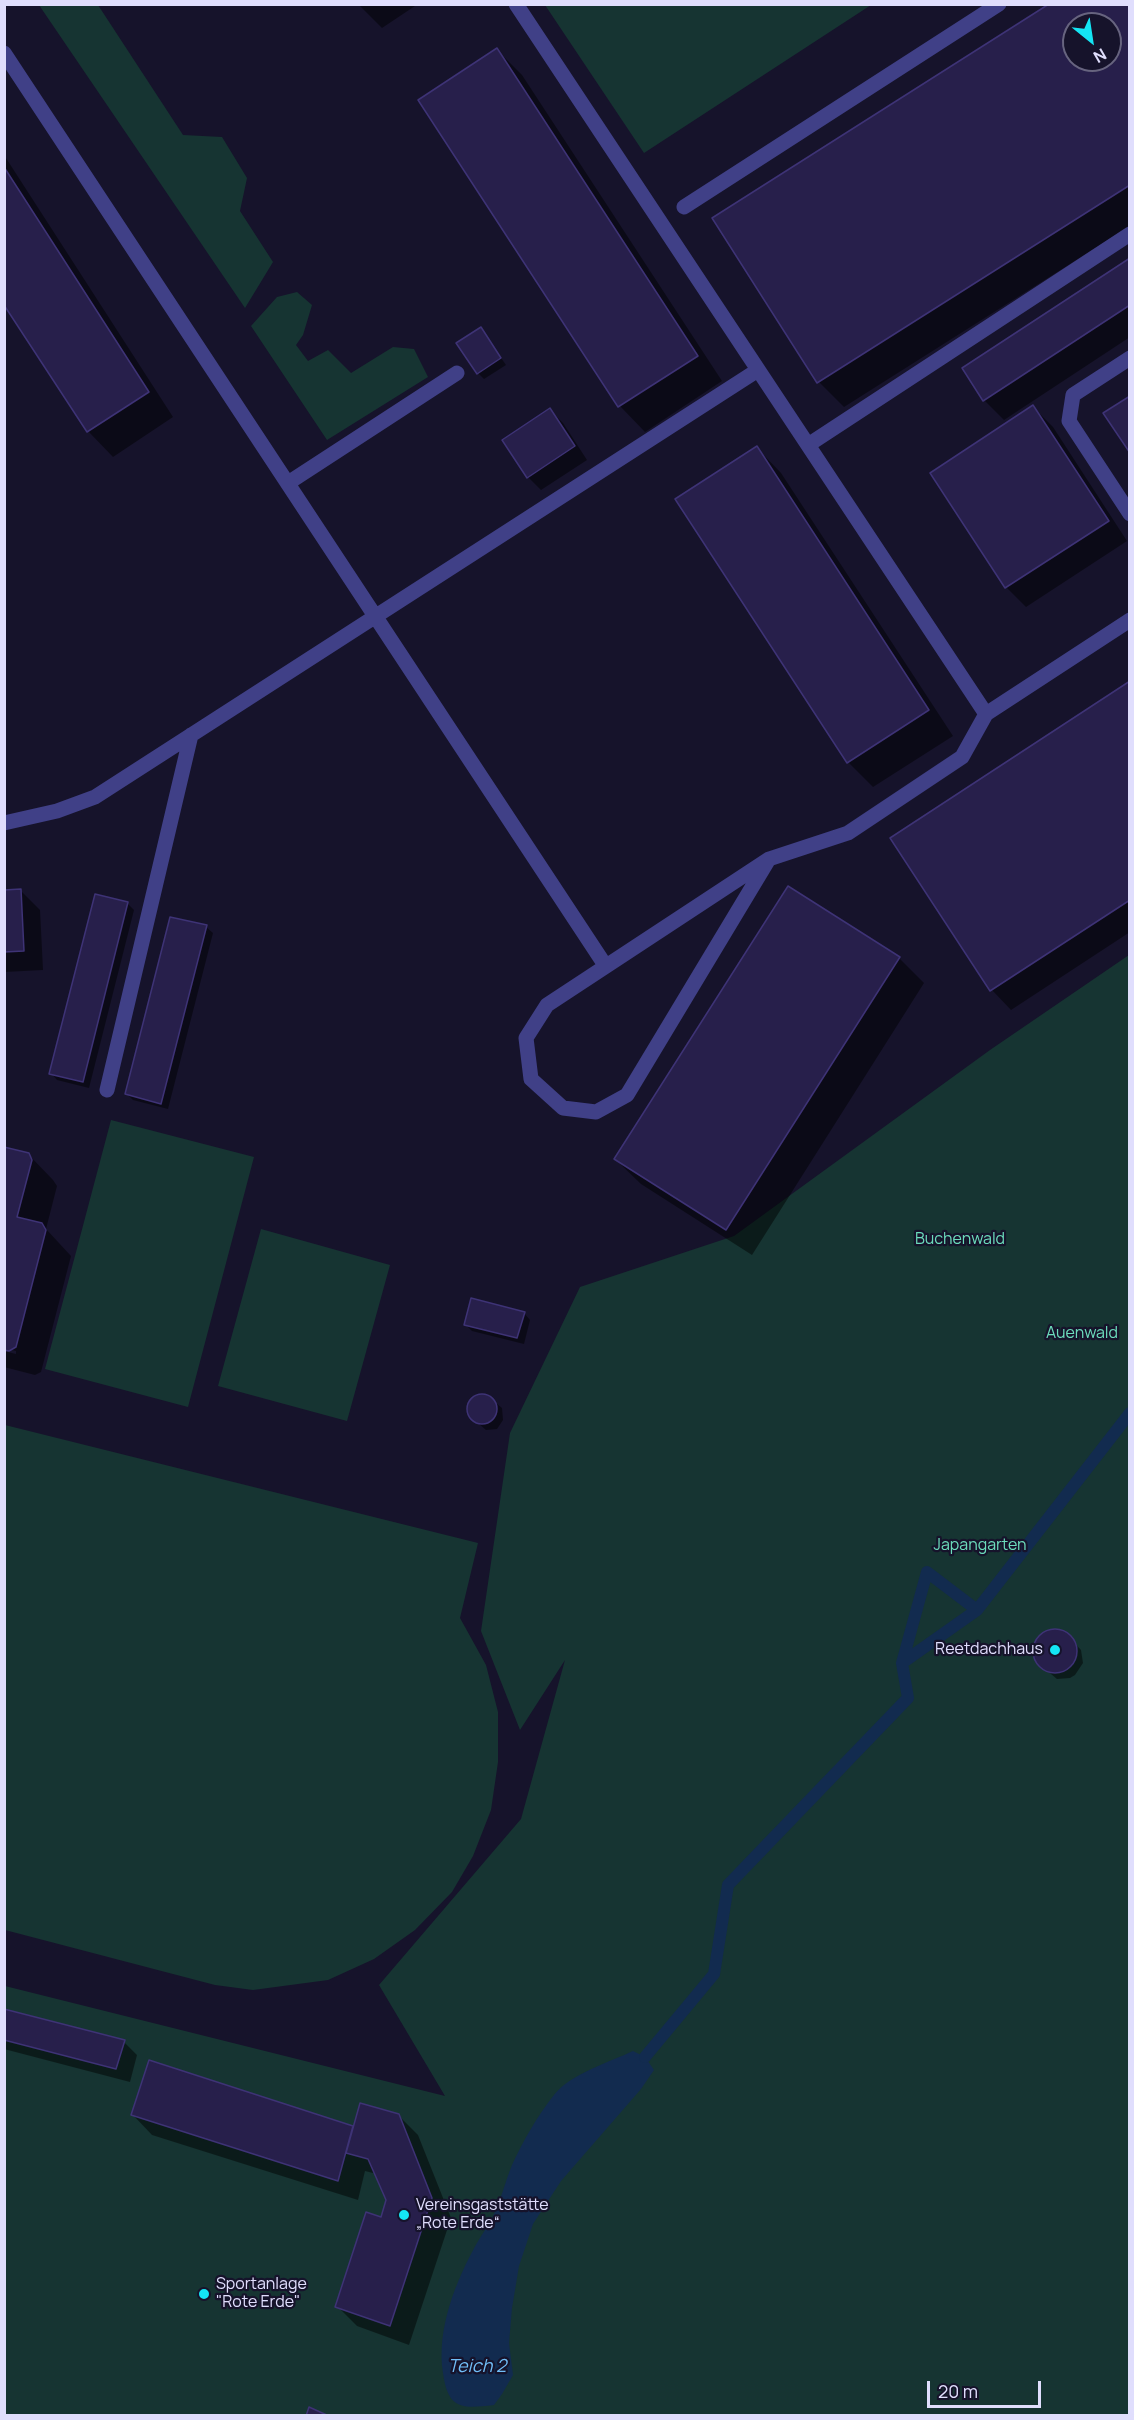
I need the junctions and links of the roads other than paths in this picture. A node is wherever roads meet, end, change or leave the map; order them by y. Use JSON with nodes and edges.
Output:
{"nodes":[{"id":1,"x":516,"y":4,"type":"edge"},
{"id":2,"x":999,"y":4,"type":"edge"},
{"id":3,"x":4,"y":53,"type":"edge"},
{"id":4,"x":684,"y":207,"type":"dead end"},
{"id":5,"x":1130,"y":234,"type":"edge"},
{"id":6,"x":1130,"y":358,"type":"edge"},
{"id":7,"x":758,"y":370,"type":"junction"},
{"id":8,"x":457,"y":373,"type":"dead end"},
{"id":9,"x":808,"y":445,"type":"junction"},
{"id":10,"x":288,"y":483,"type":"junction"},
{"id":11,"x":1130,"y":514,"type":"edge"},
{"id":12,"x":375,"y":616,"type":"junction"},
{"id":13,"x":1130,"y":620,"type":"edge"},
{"id":14,"x":986,"y":714,"type":"junction"},
{"id":15,"x":190,"y":735,"type":"junction"},
{"id":16,"x":4,"y":823,"type":"edge"},
{"id":17,"x":770,"y":859,"type":"junction"},
{"id":18,"x":605,"y":965,"type":"junction"},
{"id":19,"x":107,"y":1090,"type":"dead end"}],
"edges":[{"from":1,"to":7,"type":"street"},
{"from":2,"to":4,"type":"street"},
{"from":3,"to":10,"type":"street"},
{"from":5,"to":9,"type":"street"},
{"from":6,"to":11,"type":"street"},
{"from":7,"to":9,"type":"street"},
{"from":7,"to":12,"type":"street"},
{"from":8,"to":10,"type":"street"},
{"from":9,"to":14,"type":"street"},
{"from":10,"to":12,"type":"street"},
{"from":12,"to":15,"type":"street"},
{"from":12,"to":18,"type":"street"},
{"from":13,"to":14,"type":"street"},
{"from":14,"to":17,"type":"street"},
{"from":15,"to":16,"type":"street"},
{"from":15,"to":19,"type":"street"},
{"from":17,"to":18,"type":"street"},
{"from":17,"to":18,"type":"street"}]}
